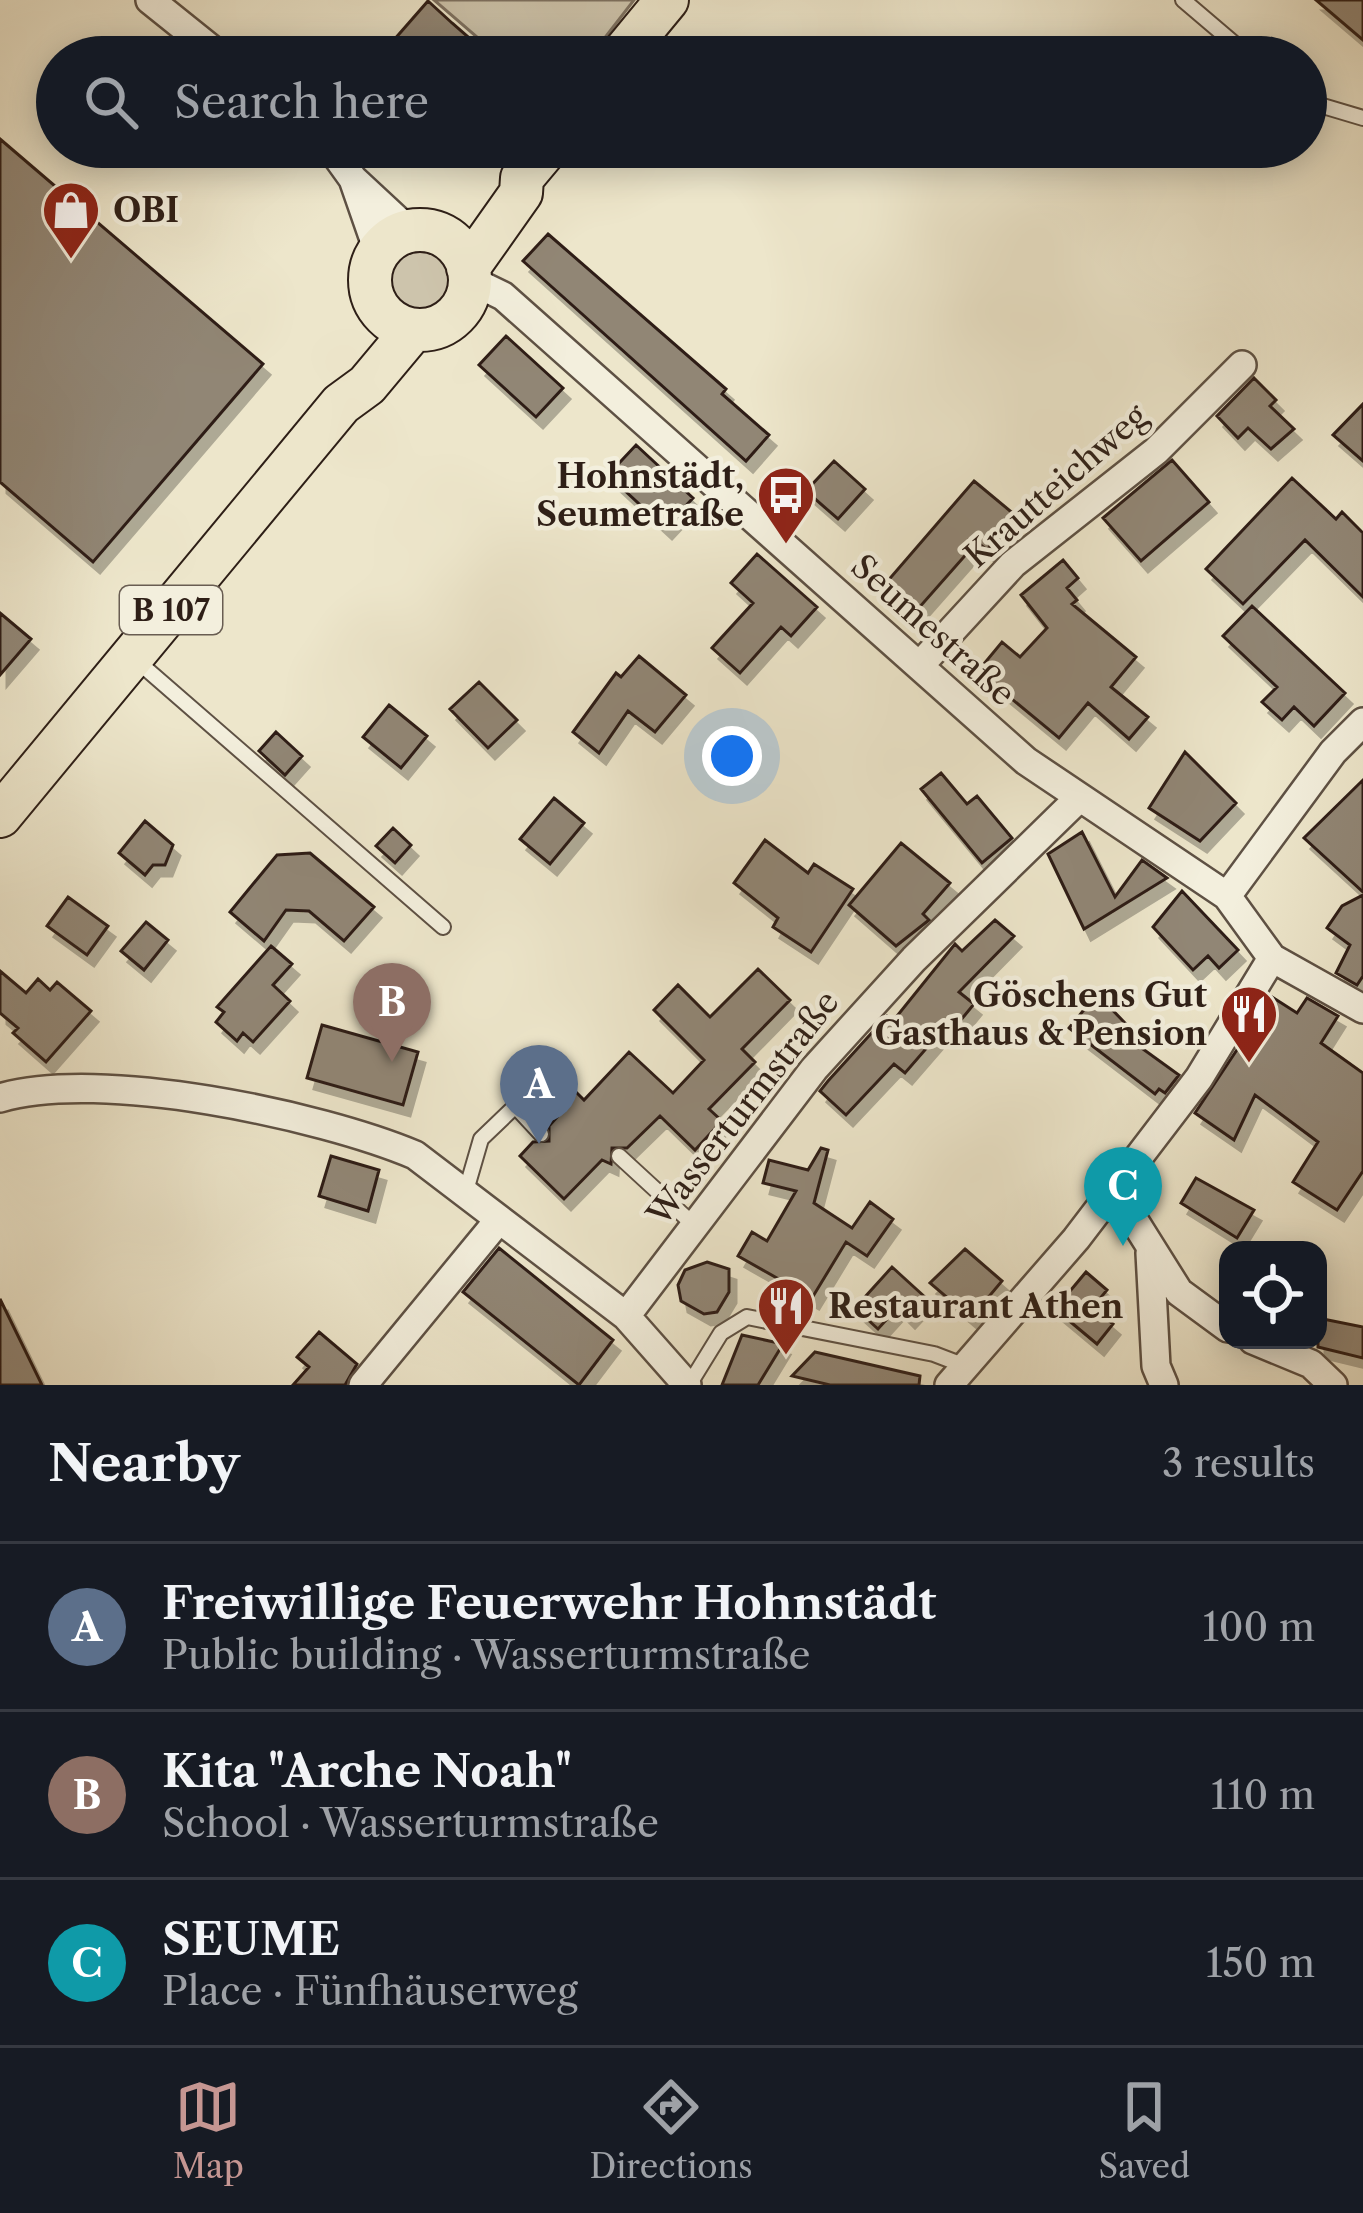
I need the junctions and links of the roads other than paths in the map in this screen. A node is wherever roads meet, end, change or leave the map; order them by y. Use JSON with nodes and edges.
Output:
{"nodes":[{"id":1,"x":150,"y":0,"type":"edge"},
{"id":2,"x":667,"y":0,"type":"edge"},
{"id":3,"x":1183,"y":0,"type":"edge"},
{"id":4,"x":194,"y":36,"type":"edge"},
{"id":5,"x":637,"y":36,"type":"edge"},
{"id":6,"x":1225,"y":36,"type":"edge"},
{"id":7,"x":1327,"y":107,"type":"edge"},
{"id":8,"x":1363,"y":118,"type":"edge"},
{"id":9,"x":345,"y":168,"type":"edge"},
{"id":10,"x":533,"y":168,"type":"edge"},
{"id":11,"x":434,"y":253,"type":"junction"},
{"id":12,"x":396,"y":320,"type":"junction"},
{"id":13,"x":1242,"y":365,"type":"dead end"},
{"id":14,"x":132,"y":657,"type":"junction"},
{"id":15,"x":920,"y":665,"type":"junction"},
{"id":16,"x":1363,"y":722,"type":"edge"},
{"id":17,"x":1078,"y":799,"type":"junction"},
{"id":18,"x":0,"y":816,"type":"edge"},
{"id":19,"x":1227,"y":896,"type":"junction"},
{"id":20,"x":443,"y":927,"type":"dead end"},
{"id":21,"x":1272,"y":958,"type":"junction"},
{"id":22,"x":1363,"y":1009,"type":"edge"},
{"id":23,"x":552,"y":1070,"type":"dead end"},
{"id":24,"x":0,"y":1098,"type":"edge"},
{"id":25,"x":515,"y":1106,"type":"junction"},
{"id":26,"x":541,"y":1134,"type":"dead end"},
{"id":27,"x":619,"y":1156,"type":"dead end"},
{"id":28,"x":1115,"y":1190,"type":"junction"},
{"id":29,"x":465,"y":1194,"type":"junction"},
{"id":30,"x":498,"y":1221,"type":"junction"},
{"id":31,"x":695,"y":1226,"type":"junction"},
{"id":32,"x":1150,"y":1250,"type":"junction"},
{"id":33,"x":626,"y":1316,"type":"junction"},
{"id":34,"x":1219,"y":1321,"type":"edge"},
{"id":35,"x":1275,"y":1349,"type":"edge"},
{"id":36,"x":958,"y":1376,"type":"edge"},
{"id":37,"x":363,"y":1385,"type":"edge"},
{"id":38,"x":688,"y":1385,"type":"edge"},
{"id":39,"x":1164,"y":1385,"type":"edge"},
{"id":40,"x":1334,"y":1385,"type":"edge"}],
"edges":[{"from":1,"to":4,"type":"street"},
{"from":2,"to":5,"type":"main road"},
{"from":3,"to":6,"type":"lane"},
{"from":7,"to":8,"type":"lane"},
{"from":9,"to":11,"type":"street"},
{"from":10,"to":11,"type":"main road"},
{"from":11,"to":12,"type":"main road","number":"B 107"},
{"from":11,"to":12,"type":"main road"},
{"from":11,"to":15,"type":"street","name":"Seumestraße"},
{"from":12,"to":14,"type":"main road","number":"B 107"},
{"from":13,"to":15,"type":"street","name":"Krautteichweg"},
{"from":14,"to":18,"type":"main road","number":"B 107"},
{"from":14,"to":20,"type":"lane"},
{"from":15,"to":17,"type":"street","name":"Seumestraße"},
{"from":16,"to":19,"type":"street"},
{"from":17,"to":19,"type":"street","name":"Seumestraße"},
{"from":17,"to":31,"type":"street","name":"Wasserturmstraße"},
{"from":19,"to":21,"type":"street","name":"Seumestraße"},
{"from":21,"to":22,"type":"street","name":"Seumestraße"},
{"from":21,"to":28,"type":"street"},
{"from":23,"to":25,"type":"lane"},
{"from":24,"to":29,"type":"street"},
{"from":25,"to":26,"type":"lane"},
{"from":25,"to":29,"type":"lane"},
{"from":27,"to":31,"type":"lane"},
{"from":28,"to":32,"type":"street"},
{"from":28,"to":36,"type":"street"},
{"from":29,"to":30,"type":"street"},
{"from":30,"to":33,"type":"street"},
{"from":30,"to":37,"type":"street"},
{"from":31,"to":33,"type":"street","name":"Wasserturmstraße"},
{"from":32,"to":34,"type":"street"},
{"from":32,"to":39,"type":"street"},
{"from":33,"to":38,"type":"street"},
{"from":35,"to":40,"type":"street"},
{"from":36,"to":38,"type":"lane"}]}
